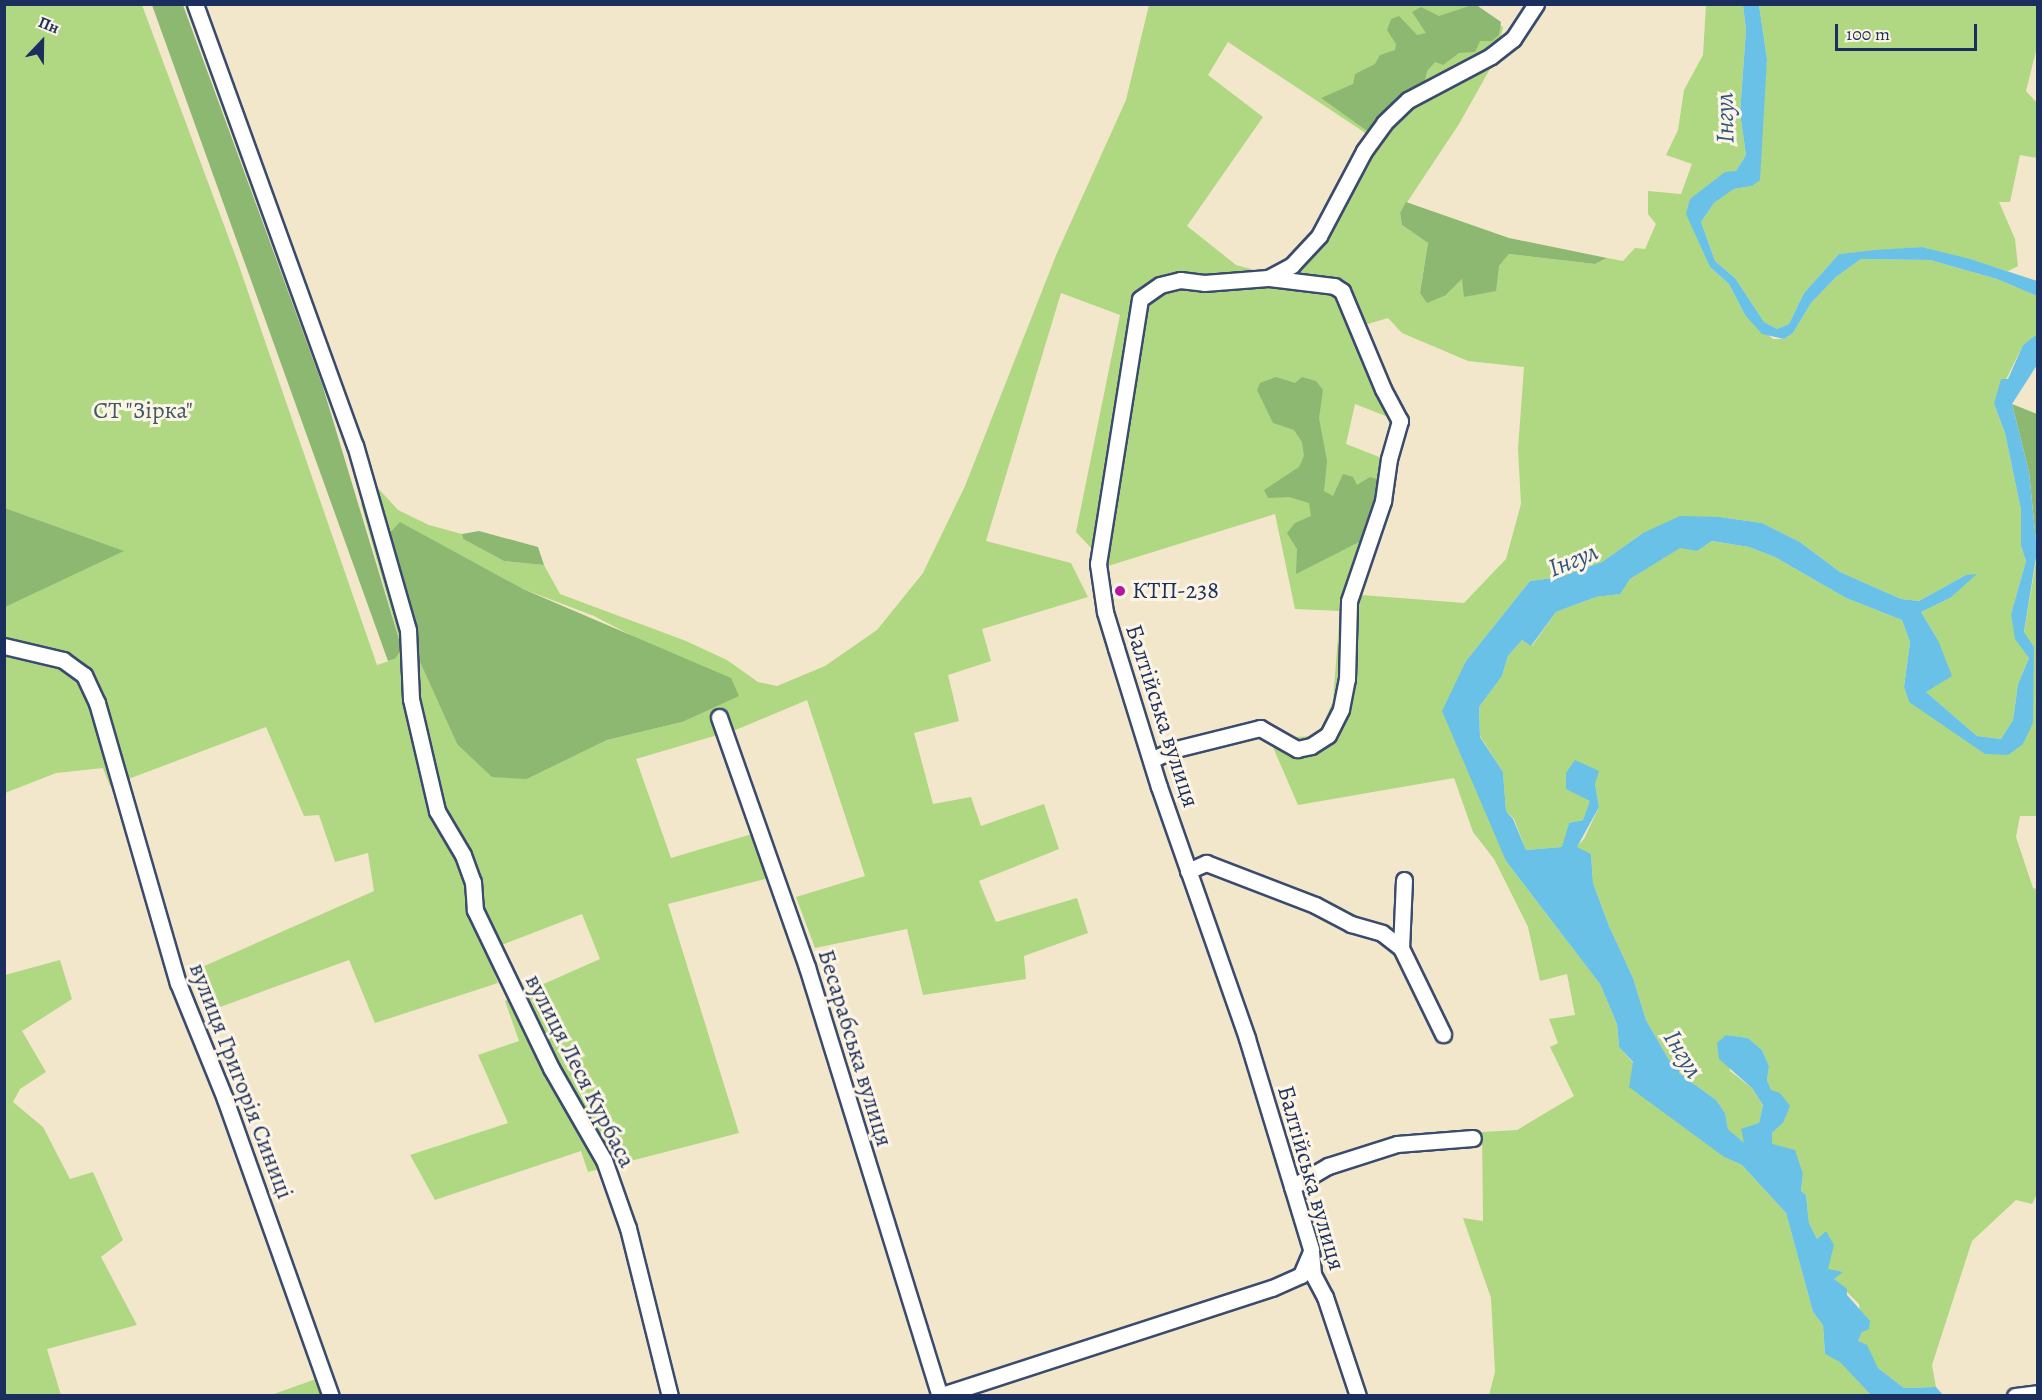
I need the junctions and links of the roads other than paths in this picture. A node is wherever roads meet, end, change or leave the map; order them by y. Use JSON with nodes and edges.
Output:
{"nodes":[{"id":1,"x":195,"y":4,"type":"edge"},
{"id":2,"x":1536,"y":4,"type":"edge"},
{"id":3,"x":1269,"y":278,"type":"junction"},
{"id":4,"x":4,"y":646,"type":"edge"},
{"id":5,"x":718,"y":717,"type":"dead end"},
{"id":6,"x":1151,"y":760,"type":"junction"},
{"id":7,"x":1188,"y":871,"type":"junction"},
{"id":8,"x":1404,"y":880,"type":"dead end"},
{"id":9,"x":1401,"y":948,"type":"junction"},
{"id":10,"x":1443,"y":1034,"type":"dead end"},
{"id":11,"x":1473,"y":1138,"type":"dead end"},
{"id":12,"x":1292,"y":1187,"type":"junction"},
{"id":13,"x":1311,"y":1249,"type":"junction"},
{"id":14,"x":2037,"y":1393,"type":"edge"},
{"id":15,"x":332,"y":1395,"type":"edge"},
{"id":16,"x":670,"y":1395,"type":"edge"},
{"id":17,"x":940,"y":1395,"type":"edge"},
{"id":18,"x":1358,"y":1395,"type":"edge"},
{"id":19,"x":2015,"y":1395,"type":"edge"}],
"edges":[{"from":1,"to":16,"type":"street","name":"вулиця Леся Курбаса"},
{"from":2,"to":3,"type":"street","name":"Балтійська вулиця"},
{"from":3,"to":6,"type":"street","name":"Балтійська вулиця"},
{"from":3,"to":6,"type":"street"},
{"from":4,"to":15,"type":"street","name":"вулиця Григорія Синиці"},
{"from":5,"to":17,"type":"street","name":"Бесарабська вулиця"},
{"from":6,"to":7,"type":"street","name":"Балтійська вулиця"},
{"from":7,"to":9,"type":"street"},
{"from":7,"to":12,"type":"street","name":"Балтійська вулиця"},
{"from":8,"to":9,"type":"street"},
{"from":9,"to":10,"type":"street"},
{"from":11,"to":12,"type":"street"},
{"from":12,"to":13,"type":"street","name":"Балтійська вулиця"},
{"from":13,"to":17,"type":"street"},
{"from":13,"to":18,"type":"street","name":"Балтійська вулиця"},
{"from":14,"to":19,"type":"street"}]}
